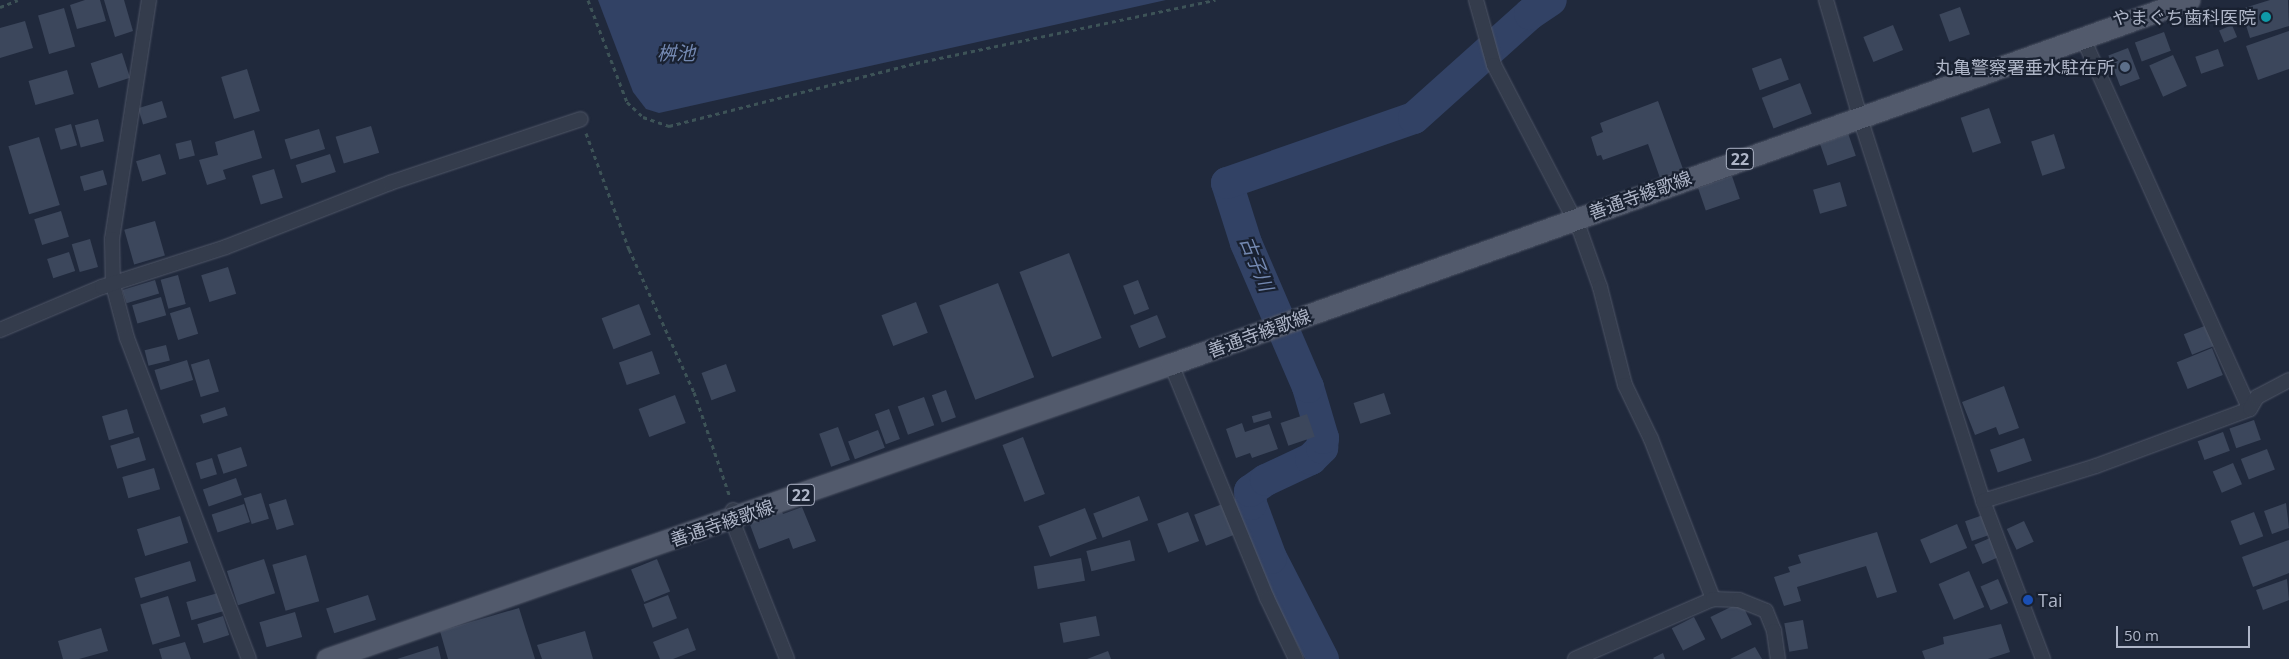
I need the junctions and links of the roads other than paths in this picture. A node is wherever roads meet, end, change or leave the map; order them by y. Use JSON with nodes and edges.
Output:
{"nodes":[{"id":1,"x":148,"y":0,"type":"edge"},
{"id":2,"x":1476,"y":0,"type":"edge"},
{"id":3,"x":1826,"y":0,"type":"edge"},
{"id":4,"x":2190,"y":0,"type":"edge"},
{"id":5,"x":2082,"y":36,"type":"junction"},
{"id":6,"x":1862,"y":116,"type":"junction"},
{"id":7,"x":581,"y":118,"type":"road end"},
{"id":8,"x":1574,"y":218,"type":"junction"},
{"id":9,"x":113,"y":285,"type":"junction"},
{"id":10,"x":0,"y":330,"type":"edge"},
{"id":11,"x":1171,"y":364,"type":"junction"},
{"id":12,"x":2289,"y":380,"type":"edge"},
{"id":13,"x":2250,"y":409,"type":"junction"},
{"id":14,"x":1983,"y":501,"type":"junction"},
{"id":15,"x":732,"y":513,"type":"junction"},
{"id":16,"x":1713,"y":600,"type":"junction"},
{"id":17,"x":249,"y":659,"type":"edge"},
{"id":18,"x":327,"y":659,"type":"edge"},
{"id":19,"x":787,"y":659,"type":"edge"},
{"id":20,"x":1296,"y":659,"type":"edge"},
{"id":21,"x":1575,"y":659,"type":"edge"},
{"id":22,"x":1778,"y":659,"type":"edge"},
{"id":23,"x":2043,"y":659,"type":"edge"}],
"edges":[{"from":1,"to":9,"type":"street"},
{"from":2,"to":8,"type":"street"},
{"from":3,"to":6,"type":"street"},
{"from":4,"to":5,"type":"main road","name":"善通寺綾歌線","number":"22"},
{"from":5,"to":6,"type":"main road","name":"善通寺綾歌線","number":"22"},
{"from":5,"to":13,"type":"street"},
{"from":6,"to":8,"type":"main road","name":"善通寺綾歌線","number":"22"},
{"from":6,"to":14,"type":"street"},
{"from":7,"to":9,"type":"street"},
{"from":8,"to":11,"type":"main road","name":"善通寺綾歌線","number":"22"},
{"from":8,"to":16,"type":"street"},
{"from":9,"to":10,"type":"street"},
{"from":9,"to":17,"type":"street"},
{"from":11,"to":15,"type":"main road","name":"善通寺綾歌線","number":"22"},
{"from":11,"to":20,"type":"street"},
{"from":12,"to":13,"type":"street"},
{"from":13,"to":14,"type":"street"},
{"from":14,"to":23,"type":"street"},
{"from":15,"to":18,"type":"main road","name":"善通寺綾歌線","number":"22"},
{"from":15,"to":19,"type":"street"},
{"from":16,"to":21,"type":"street"},
{"from":16,"to":22,"type":"street"}]}
